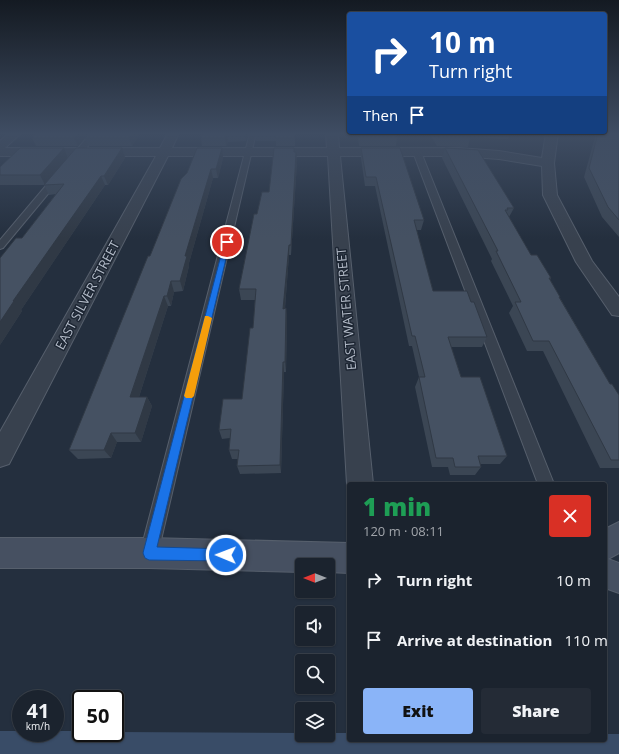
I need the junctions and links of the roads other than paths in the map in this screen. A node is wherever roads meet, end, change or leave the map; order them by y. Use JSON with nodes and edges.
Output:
{"nodes":[{"id":1,"x":65,"y":168,"type":"edge"},
{"id":2,"x":155,"y":168,"type":"edge"},
{"id":3,"x":245,"y":168,"type":"edge"},
{"id":4,"x":334,"y":168,"type":"edge"},
{"id":5,"x":423,"y":168,"type":"edge"},
{"id":6,"x":548,"y":168,"type":"edge"},
{"id":7,"x":0,"y":246,"type":"edge"},
{"id":8,"x":619,"y":310,"type":"edge"},
{"id":9,"x":0,"y":456,"type":"edge"},
{"id":10,"x":360,"y":482,"type":"edge"},
{"id":11,"x":545,"y":482,"type":"edge"},
{"id":12,"x":619,"y":537,"type":"edge"},
{"id":13,"x":607,"y":544,"type":"edge"},
{"id":14,"x":0,"y":553,"type":"edge"},
{"id":15,"x":149,"y":553,"type":"junction"},
{"id":16,"x":347,"y":558,"type":"edge"},
{"id":17,"x":607,"y":574,"type":"edge"},
{"id":18,"x":619,"y":578,"type":"edge"}],
"edges":[{"from":1,"to":7,"type":"lane"},
{"from":2,"to":9,"type":"street","name":"EAST SILVER STREET"},
{"from":3,"to":15,"type":"lane"},
{"from":4,"to":10,"type":"street","name":"EAST WATER STREET"},
{"from":5,"to":11,"type":"lane"},
{"from":6,"to":8,"type":"street"},
{"from":12,"to":13,"type":"main road"},
{"from":14,"to":15,"type":"main road"},
{"from":15,"to":16,"type":"main road"},
{"from":17,"to":18,"type":"main road"}]}
